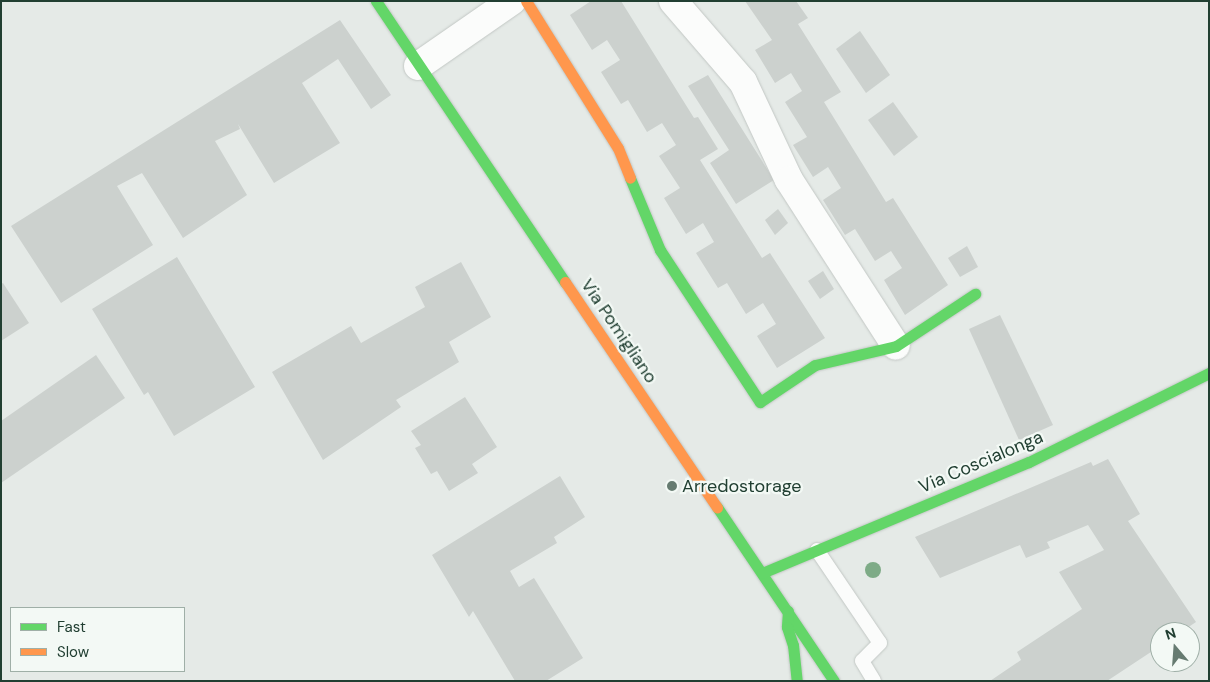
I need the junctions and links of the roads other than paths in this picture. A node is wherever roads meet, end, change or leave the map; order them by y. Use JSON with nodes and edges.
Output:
{"nodes":[{"id":1,"x":376,"y":1,"type":"edge"},
{"id":2,"x":512,"y":1,"type":"edge"},
{"id":3,"x":526,"y":1,"type":"edge"},
{"id":4,"x":673,"y":1,"type":"edge"},
{"id":5,"x":418,"y":66,"type":"junction"},
{"id":6,"x":975,"y":294,"type":"dead end"},
{"id":7,"x":896,"y":346,"type":"junction"},
{"id":8,"x":1209,"y":373,"type":"edge"},
{"id":9,"x":817,"y":550,"type":"junction"},
{"id":10,"x":762,"y":573,"type":"junction"},
{"id":11,"x":788,"y":611,"type":"junction"},
{"id":12,"x":797,"y":681,"type":"edge"},
{"id":13,"x":834,"y":681,"type":"edge"},
{"id":14,"x":874,"y":681,"type":"edge"}],
"edges":[{"from":1,"to":5,"type":"main road","name":"Via Pomigliano"},
{"from":2,"to":5,"type":"street"},
{"from":3,"to":7,"type":"main road"},
{"from":4,"to":7,"type":"street"},
{"from":5,"to":10,"type":"main road","name":"Via Pomigliano"},
{"from":6,"to":7,"type":"main road"},
{"from":8,"to":9,"type":"main road","name":"Via Coscialonga"},
{"from":9,"to":10,"type":"main road","name":"Via Coscialonga"},
{"from":9,"to":14,"type":"lane"},
{"from":10,"to":11,"type":"main road","name":"Via Pomigliano"},
{"from":11,"to":12,"type":"main road"},
{"from":11,"to":13,"type":"main road","name":"Via Pomigliano"}]}
